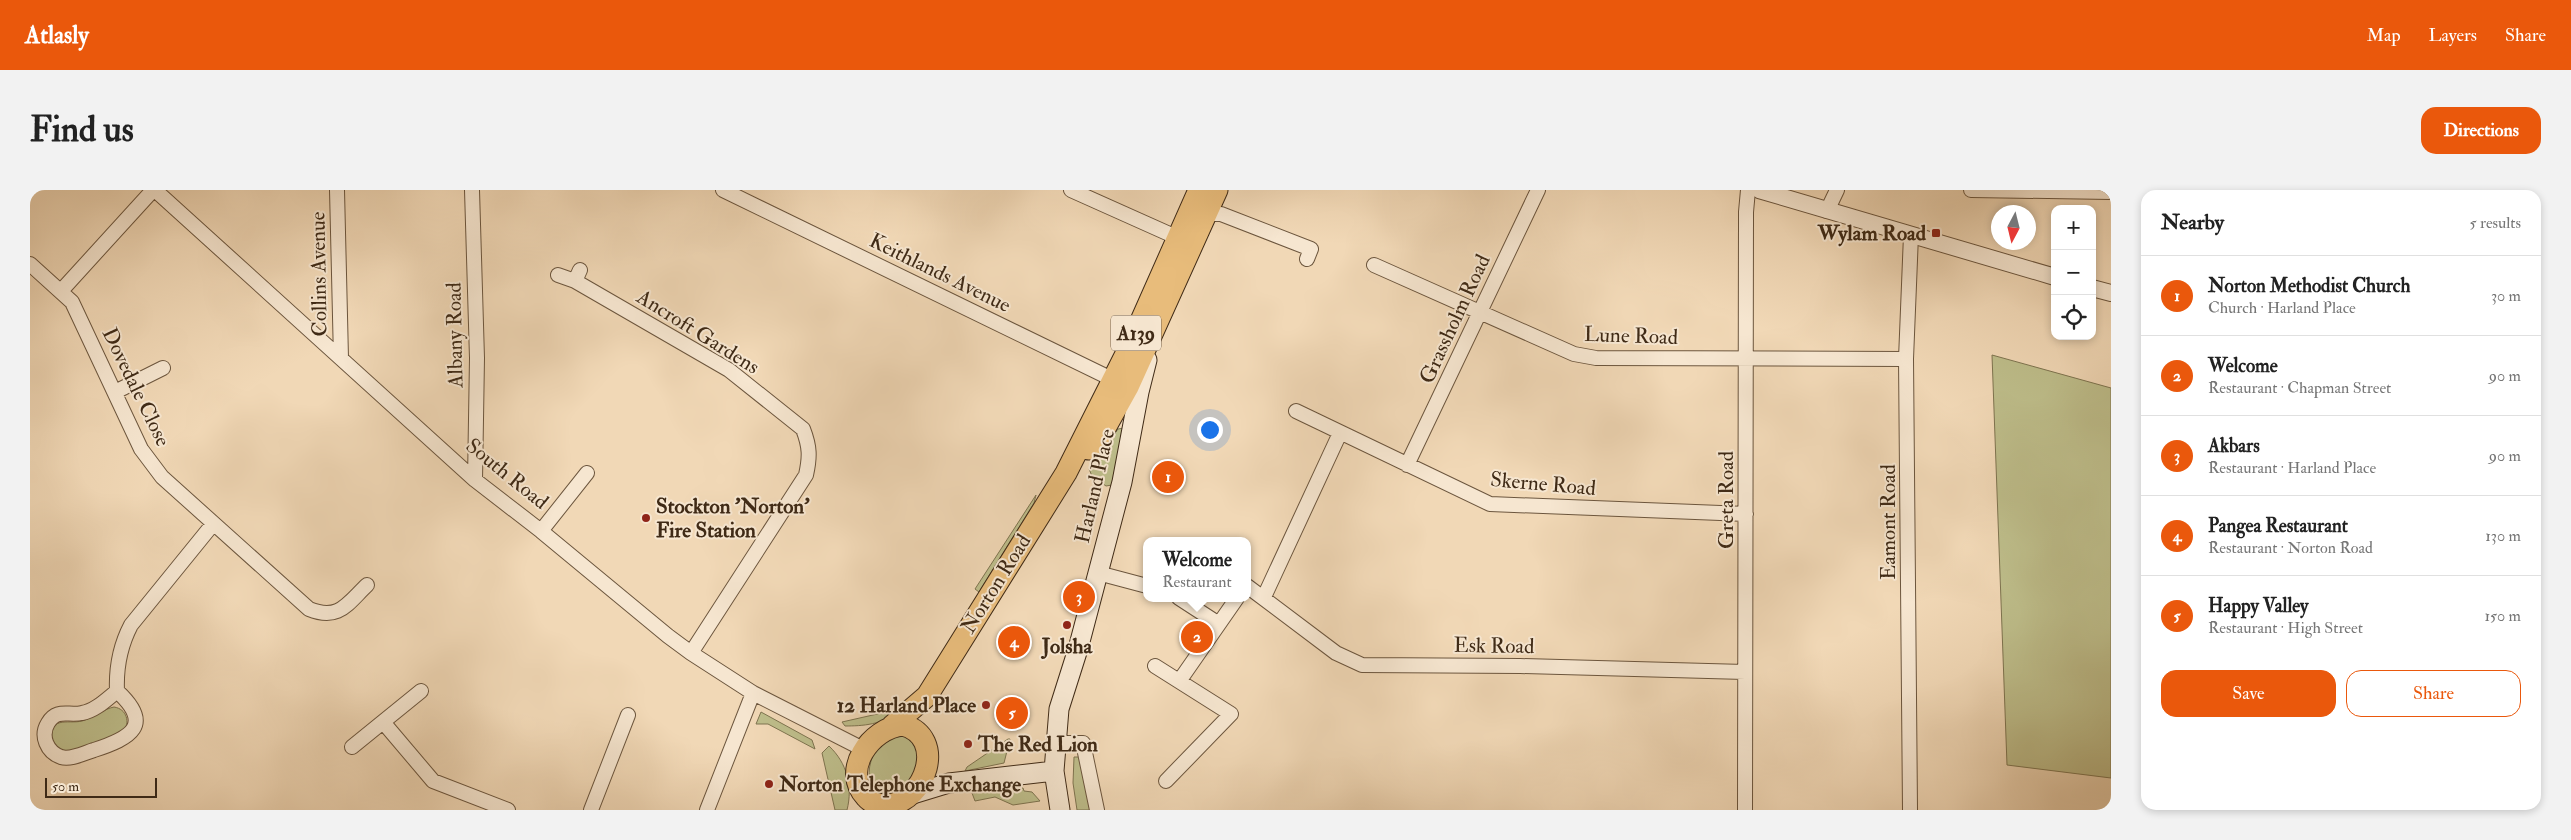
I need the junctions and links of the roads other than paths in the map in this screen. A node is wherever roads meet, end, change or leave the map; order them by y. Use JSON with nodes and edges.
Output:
{"nodes":[{"id":1,"x":154,"y":190,"type":"edge"},
{"id":2,"x":337,"y":190,"type":"edge"},
{"id":3,"x":472,"y":190,"type":"edge"},
{"id":4,"x":723,"y":190,"type":"edge"},
{"id":5,"x":1071,"y":190,"type":"edge"},
{"id":6,"x":1199,"y":190,"type":"edge"},
{"id":7,"x":1217,"y":190,"type":"edge"},
{"id":8,"x":1538,"y":190,"type":"edge"},
{"id":9,"x":1748,"y":190,"type":"edge"},
{"id":10,"x":1759,"y":190,"type":"edge"},
{"id":11,"x":1837,"y":190,"type":"edge"},
{"id":12,"x":1971,"y":190,"type":"edge"},
{"id":13,"x":2111,"y":192,"type":"edge"},
{"id":14,"x":1827,"y":211,"type":"junction"},
{"id":15,"x":1208,"y":214,"type":"junction"},
{"id":16,"x":1910,"y":235,"type":"junction"},
{"id":17,"x":1186,"y":241,"type":"junction"},
{"id":18,"x":1307,"y":259,"type":"dead end"},
{"id":19,"x":30,"y":264,"type":"edge"},
{"id":20,"x":1374,"y":265,"type":"dead end"},
{"id":21,"x":558,"y":274,"type":"dead end"},
{"id":22,"x":2051,"y":276,"type":"edge"},
{"id":23,"x":2096,"y":289,"type":"edge"},
{"id":24,"x":61,"y":291,"type":"junction"},
{"id":25,"x":2111,"y":293,"type":"edge"},
{"id":26,"x":1479,"y":314,"type":"junction"},
{"id":27,"x":1747,"y":357,"type":"junction"},
{"id":28,"x":341,"y":358,"type":"junction"},
{"id":29,"x":1906,"y":359,"type":"junction"},
{"id":30,"x":164,"y":368,"type":"dead end"},
{"id":31,"x":1127,"y":386,"type":"junction"},
{"id":32,"x":115,"y":392,"type":"junction"},
{"id":33,"x":1296,"y":411,"type":"dead end"},
{"id":34,"x":1340,"y":432,"type":"junction"},
{"id":35,"x":1407,"y":465,"type":"junction"},
{"id":36,"x":587,"y":473,"type":"dead end"},
{"id":37,"x":475,"y":480,"type":"junction"},
{"id":38,"x":1746,"y":514,"type":"junction"},
{"id":39,"x":213,"y":524,"type":"junction"},
{"id":40,"x":541,"y":530,"type":"junction"},
{"id":41,"x":1098,"y":573,"type":"junction"},
{"id":42,"x":368,"y":585,"type":"dead end"},
{"id":43,"x":1143,"y":585,"type":"edge"},
{"id":44,"x":1251,"y":589,"type":"edge"},
{"id":45,"x":1264,"y":597,"type":"junction"},
{"id":46,"x":1185,"y":602,"type":"edge"},
{"id":47,"x":1234,"y":602,"type":"edge"},
{"id":48,"x":1219,"y":624,"type":"junction"},
{"id":49,"x":691,"y":654,"type":"junction"},
{"id":50,"x":1155,"y":666,"type":"dead end"},
{"id":51,"x":1745,"y":672,"type":"junction"},
{"id":52,"x":1180,"y":680,"type":"junction"},
{"id":53,"x":117,"y":690,"type":"junction"},
{"id":54,"x":421,"y":691,"type":"dead end"},
{"id":55,"x":753,"y":692,"type":"junction"},
{"id":56,"x":927,"y":696,"type":"junction"},
{"id":57,"x":628,"y":715,"type":"dead end"},
{"id":58,"x":383,"y":722,"type":"junction"},
{"id":59,"x":892,"y":726,"type":"junction"},
{"id":60,"x":922,"y":736,"type":"junction"},
{"id":61,"x":1055,"y":743,"type":"junction"},
{"id":62,"x":352,"y":747,"type":"dead end"},
{"id":63,"x":863,"y":749,"type":"junction"},
{"id":64,"x":928,"y":766,"type":"junction"},
{"id":65,"x":1054,"y":771,"type":"junction"},
{"id":66,"x":1166,"y":781,"type":"dead end"},
{"id":67,"x":949,"y":783,"type":"junction"},
{"id":68,"x":860,"y":786,"type":"junction"},
{"id":69,"x":899,"y":803,"type":"edge"},
{"id":70,"x":508,"y":810,"type":"edge"},
{"id":71,"x":591,"y":810,"type":"edge"},
{"id":72,"x":707,"y":810,"type":"edge"},
{"id":73,"x":855,"y":810,"type":"edge"},
{"id":74,"x":1060,"y":810,"type":"edge"},
{"id":75,"x":1097,"y":810,"type":"edge"},
{"id":76,"x":1746,"y":810,"type":"edge"},
{"id":77,"x":1910,"y":810,"type":"edge"}],
"edges":[{"from":1,"to":24,"type":"street"},
{"from":1,"to":28,"type":"street","name":"South Road"},
{"from":2,"to":28,"type":"street","name":"Collins Avenue"},
{"from":3,"to":37,"type":"street","name":"Albany Road"},
{"from":4,"to":31,"type":"street","name":"Keithlands Avenue"},
{"from":5,"to":17,"type":"street"},
{"from":6,"to":17,"type":"main road","name":"Norton Road","number":"A139"},
{"from":7,"to":15,"type":"main road","name":"Norton Road","number":"A139"},
{"from":8,"to":26,"type":"street","name":"Grassholm Road"},
{"from":9,"to":27,"type":"street","name":"Greta Road"},
{"from":10,"to":14,"type":"street"},
{"from":11,"to":14,"type":"street"},
{"from":12,"to":13,"type":"street"},
{"from":14,"to":16,"type":"street"},
{"from":15,"to":17,"type":"main road","name":"Norton Road","number":"A139"},
{"from":15,"to":18,"type":"street"},
{"from":16,"to":22,"type":"street"},
{"from":16,"to":29,"type":"street","name":"Eamont Road"},
{"from":17,"to":31,"type":"main road","name":"Norton Road","number":"A139"},
{"from":17,"to":31,"type":"main road","name":"Norton Road","number":"A139"},
{"from":19,"to":24,"type":"street","name":"Dovedale Close"},
{"from":20,"to":26,"type":"street","name":"Lune Road"},
{"from":21,"to":49,"type":"street","name":"Ancroft Gardens"},
{"from":23,"to":25,"type":"street"},
{"from":24,"to":32,"type":"street","name":"Dovedale Close"},
{"from":26,"to":27,"type":"street","name":"Lune Road"},
{"from":26,"to":35,"type":"street","name":"Grassholm Road"},
{"from":27,"to":29,"type":"street","name":"Lune Road"},
{"from":27,"to":38,"type":"street","name":"Greta Road"},
{"from":28,"to":37,"type":"street","name":"South Road"},
{"from":29,"to":77,"type":"street","name":"Eamont Road"},
{"from":30,"to":32,"type":"street"},
{"from":31,"to":41,"type":"main road","name":"Harland Place"},
{"from":31,"to":56,"type":"main road","name":"Norton Road","number":"A139"},
{"from":32,"to":39,"type":"street","name":"Dovedale Close"},
{"from":33,"to":34,"type":"street","name":"Skerne Road"},
{"from":34,"to":35,"type":"street","name":"Skerne Road"},
{"from":34,"to":45,"type":"street"},
{"from":35,"to":38,"type":"street","name":"Skerne Road"},
{"from":36,"to":40,"type":"street"},
{"from":37,"to":40,"type":"street","name":"South Road"},
{"from":38,"to":51,"type":"street","name":"Greta Road"},
{"from":39,"to":42,"type":"street","name":"Dovedale Close"},
{"from":39,"to":53,"type":"street"},
{"from":40,"to":49,"type":"street","name":"South Road"},
{"from":41,"to":43,"type":"street"},
{"from":41,"to":61,"type":"main road","name":"Harland Place"},
{"from":44,"to":45,"type":"street","name":"Esk Road"},
{"from":45,"to":51,"type":"street","name":"Esk Road"},
{"from":46,"to":48,"type":"street"},
{"from":47,"to":48,"type":"street"},
{"from":48,"to":52,"type":"street"},
{"from":49,"to":55,"type":"street","name":"South Road"},
{"from":50,"to":52,"type":"street"},
{"from":51,"to":76,"type":"street","name":"Greta Road"},
{"from":52,"to":66,"type":"street"},
{"from":53,"to":53,"type":"street"},
{"from":54,"to":58,"type":"street"},
{"from":55,"to":63,"type":"street","name":"South Road"},
{"from":55,"to":72,"type":"street"},
{"from":56,"to":59,"type":"main road","name":"Norton Road","number":"A139"},
{"from":56,"to":60,"type":"main road","name":"Norton Road","number":"A139"},
{"from":57,"to":71,"type":"street"},
{"from":58,"to":62,"type":"street"},
{"from":58,"to":70,"type":"street"},
{"from":59,"to":60,"type":"main road"},
{"from":59,"to":63,"type":"main road","number":"A139"},
{"from":60,"to":64,"type":"main road","number":"A139"},
{"from":61,"to":65,"type":"main road","name":"Harland Place"},
{"from":61,"to":75,"type":"street"},
{"from":63,"to":68,"type":"main road"},
{"from":64,"to":67,"type":"main road"},
{"from":64,"to":69,"type":"main road"},
{"from":65,"to":67,"type":"main road"},
{"from":65,"to":74,"type":"main road","name":"Harland Place"},
{"from":67,"to":69,"type":"main road"},
{"from":68,"to":69,"type":"main road"},
{"from":68,"to":73,"type":"main road"}]}
